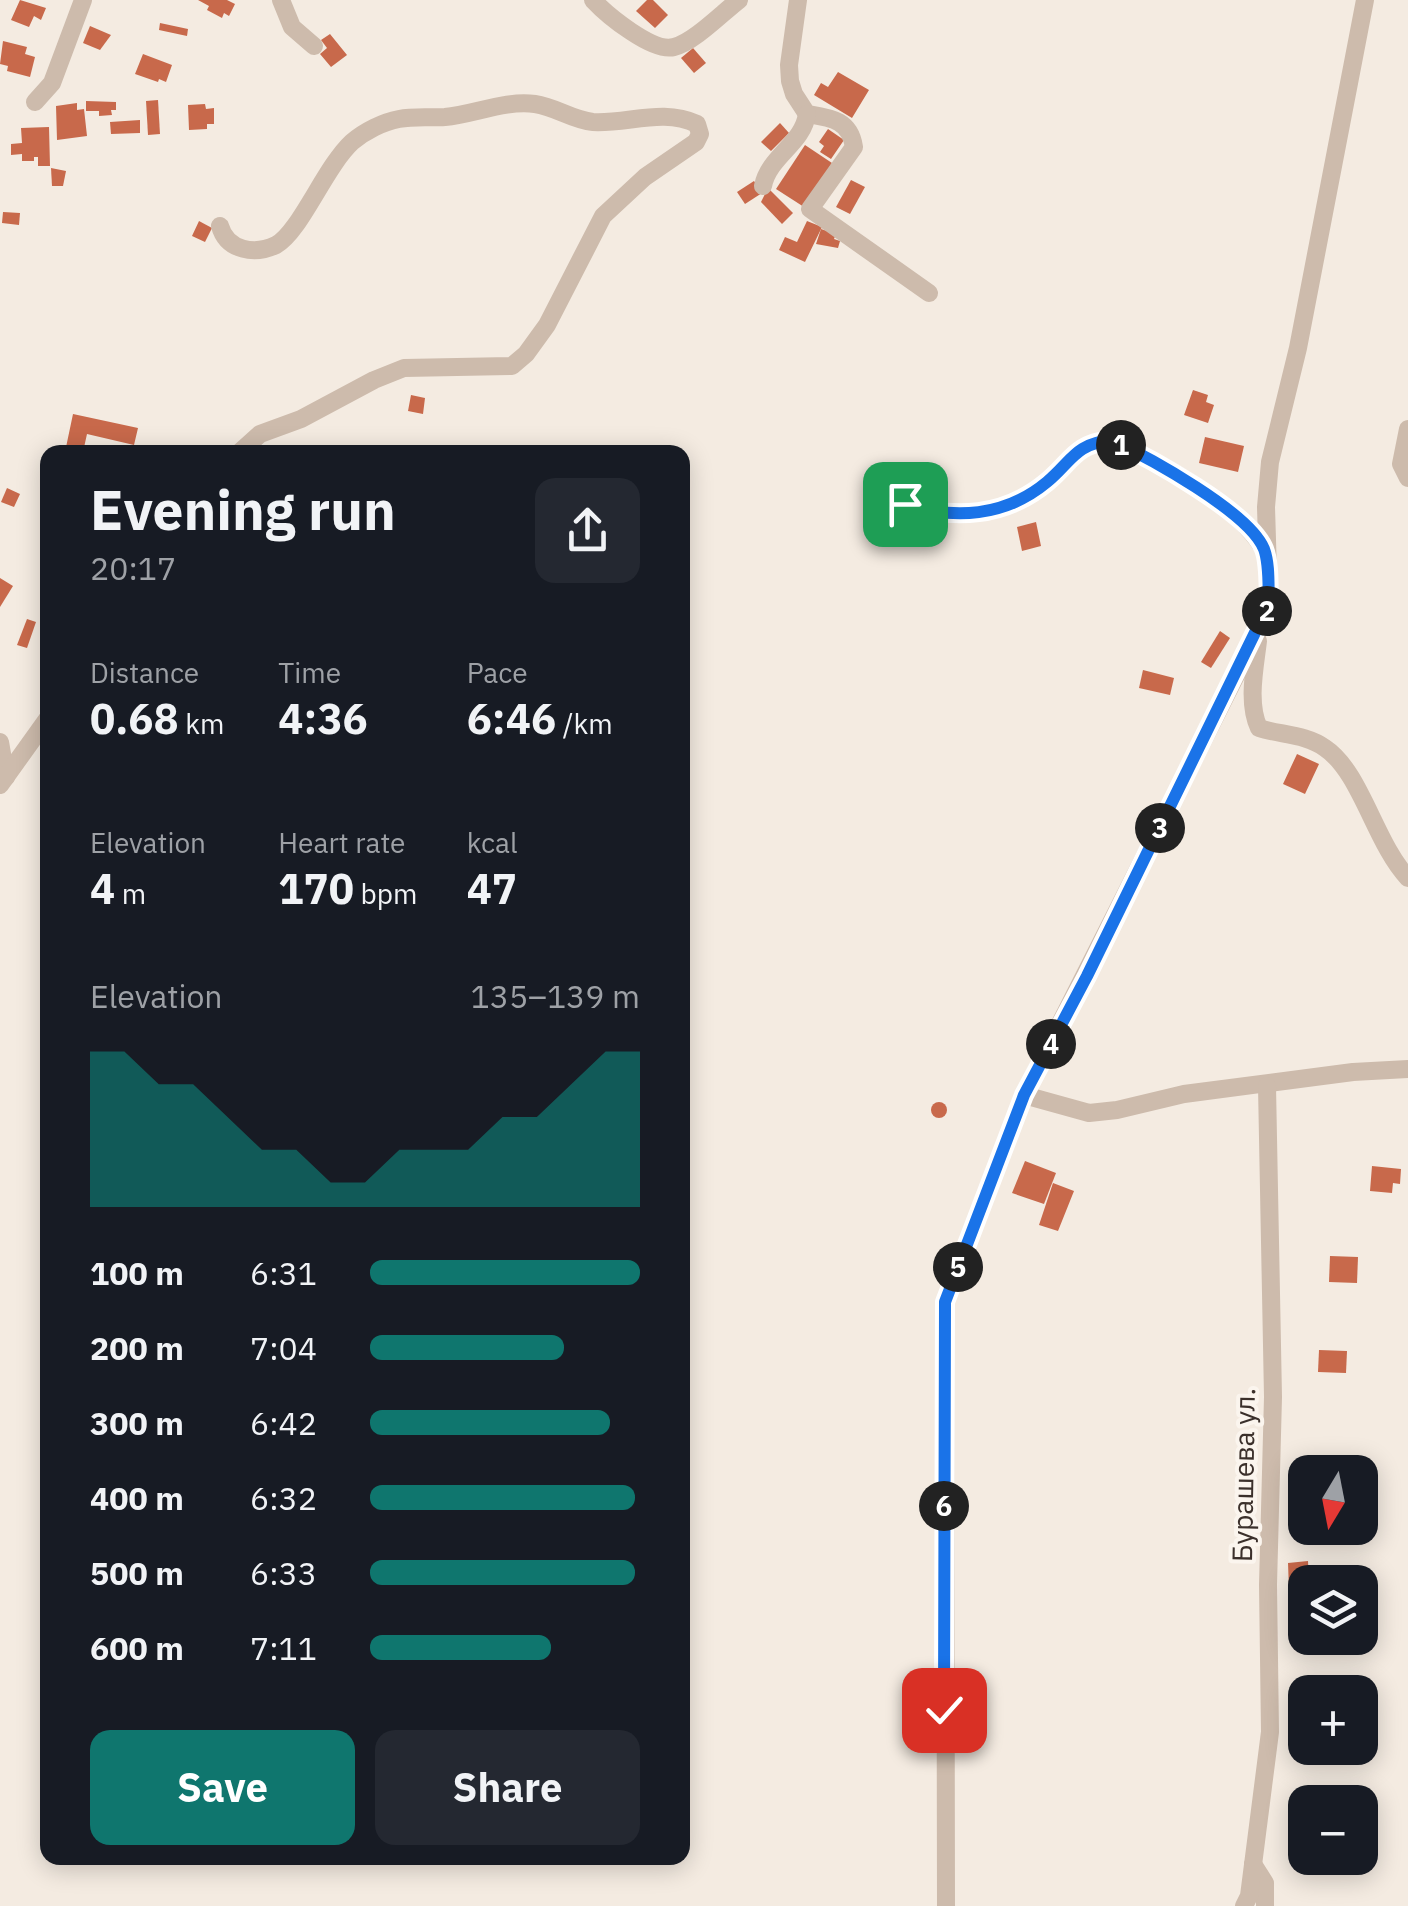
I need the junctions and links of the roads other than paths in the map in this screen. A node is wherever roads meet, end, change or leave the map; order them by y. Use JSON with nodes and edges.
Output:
{"nodes":[{"id":1,"x":84,"y":0,"type":"edge"},
{"id":2,"x":593,"y":0,"type":"edge"},
{"id":3,"x":740,"y":0,"type":"edge"},
{"id":4,"x":798,"y":0,"type":"edge"},
{"id":5,"x":1364,"y":0,"type":"edge"},
{"id":6,"x":276,"y":2,"type":"edge"},
{"id":7,"x":314,"y":46,"type":"dead end"},
{"id":8,"x":35,"y":102,"type":"dead end"},
{"id":9,"x":807,"y":114,"type":"junction"},
{"id":10,"x":763,"y":186,"type":"dead end"},
{"id":11,"x":220,"y":226,"type":"dead end"},
{"id":12,"x":929,"y":293,"type":"dead end"},
{"id":13,"x":1408,"y":429,"type":"edge"},
{"id":14,"x":248,"y":445,"type":"edge"},
{"id":15,"x":1408,"y":478,"type":"edge"},
{"id":16,"x":905,"y":504,"type":"dead end"},
{"id":17,"x":1266,"y":554,"type":"junction"},
{"id":18,"x":1259,"y":630,"type":"junction"},
{"id":19,"x":40,"y":729,"type":"edge"},
{"id":20,"x":0,"y":742,"type":"edge"},
{"id":21,"x":3,"y":781,"type":"edge"},
{"id":22,"x":1408,"y":878,"type":"edge"},
{"id":23,"x":1408,"y":1069,"type":"edge"},
{"id":24,"x":1267,"y":1086,"type":"junction"},
{"id":25,"x":1024,"y":1095,"type":"junction"},
{"id":26,"x":1253,"y":1864,"type":"junction"},
{"id":27,"x":946,"y":1906,"type":"edge"},
{"id":28,"x":1244,"y":1906,"type":"edge"},
{"id":29,"x":1265,"y":1906,"type":"edge"}],
"edges":[{"from":1,"to":8,"type":"street"},
{"from":2,"to":3,"type":"street"},
{"from":4,"to":9,"type":"street"},
{"from":5,"to":17,"type":"street"},
{"from":6,"to":7,"type":"street"},
{"from":9,"to":10,"type":"street"},
{"from":9,"to":12,"type":"street"},
{"from":11,"to":14,"type":"street"},
{"from":13,"to":15,"type":"street"},
{"from":16,"to":17,"type":"street"},
{"from":17,"to":18,"type":"street"},
{"from":18,"to":22,"type":"street"},
{"from":18,"to":25,"type":"street"},
{"from":19,"to":21,"type":"street"},
{"from":20,"to":21,"type":"street"},
{"from":23,"to":24,"type":"street"},
{"from":24,"to":25,"type":"street"},
{"from":24,"to":26,"type":"street","name":"Бурашева ул."},
{"from":25,"to":27,"type":"street"},
{"from":26,"to":28,"type":"street","name":"Бурашева ул."},
{"from":26,"to":29,"type":"street"}]}
